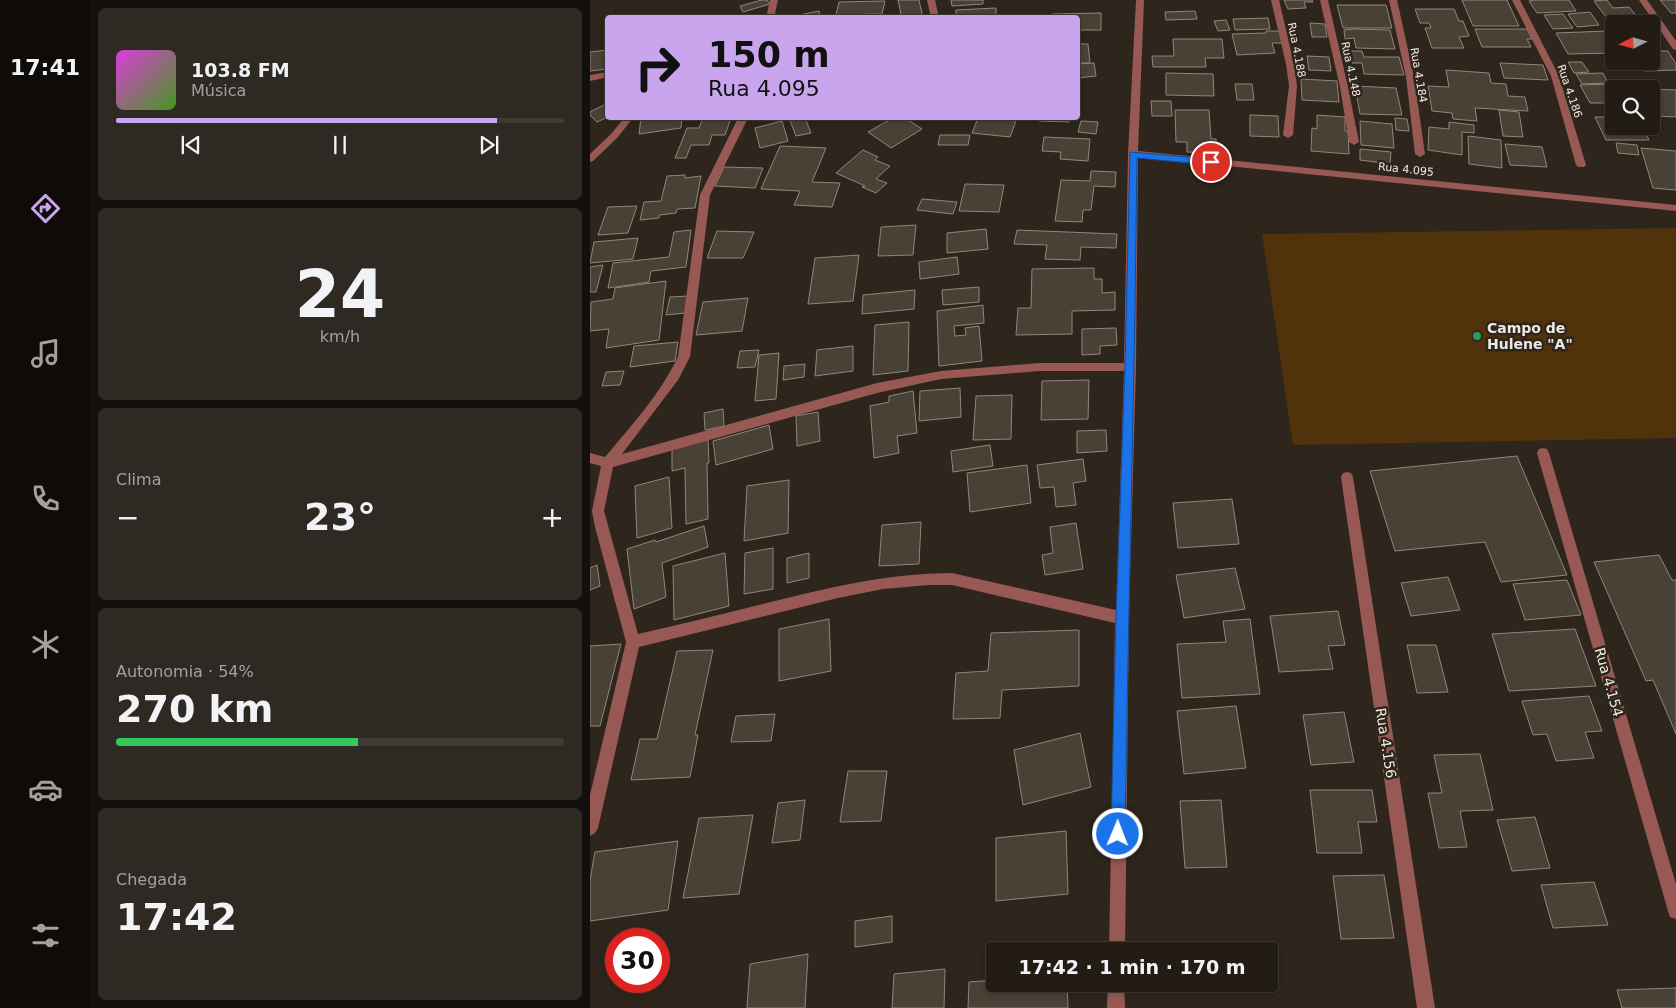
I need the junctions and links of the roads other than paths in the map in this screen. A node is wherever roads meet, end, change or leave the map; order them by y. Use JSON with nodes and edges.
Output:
{"nodes":[{"id":1,"x":774,"y":0,"type":"edge"},
{"id":2,"x":932,"y":0,"type":"edge"},
{"id":3,"x":1140,"y":0,"type":"edge"},
{"id":4,"x":1274,"y":0,"type":"edge"},
{"id":5,"x":1324,"y":0,"type":"edge"},
{"id":6,"x":1393,"y":0,"type":"edge"},
{"id":7,"x":1516,"y":0,"type":"edge"},
{"id":8,"x":1643,"y":0,"type":"edge"},
{"id":9,"x":771,"y":15,"type":"edge"},
{"id":10,"x":934,"y":15,"type":"edge"},
{"id":11,"x":1676,"y":47,"type":"edge"},
{"id":12,"x":605,"y":75,"type":"edge"},
{"id":13,"x":590,"y":78,"type":"edge"},
{"id":14,"x":626,"y":120,"type":"edge"},
{"id":15,"x":742,"y":120,"type":"edge"},
{"id":16,"x":1288,"y":135,"type":"dead end"},
{"id":17,"x":1354,"y":142,"type":"dead end"},
{"id":18,"x":1133,"y":154,"type":"junction"},
{"id":19,"x":1420,"y":154,"type":"dead end"},
{"id":20,"x":590,"y":159,"type":"edge"},
{"id":21,"x":1581,"y":165,"type":"dead end"},
{"id":22,"x":1676,"y":208,"type":"edge"},
{"id":23,"x":1130,"y":367,"type":"junction"},
{"id":24,"x":1543,"y":453,"type":"dead end"},
{"id":25,"x":590,"y":458,"type":"edge"},
{"id":26,"x":608,"y":463,"type":"junction"},
{"id":27,"x":1347,"y":477,"type":"dead end"},
{"id":28,"x":1122,"y":618,"type":"junction"},
{"id":29,"x":633,"y":642,"type":"junction"},
{"id":30,"x":590,"y":828,"type":"edge"},
{"id":31,"x":1676,"y":911,"type":"edge"},
{"id":32,"x":1116,"y":942,"type":"edge"},
{"id":33,"x":1116,"y":992,"type":"edge"},
{"id":34,"x":1116,"y":1008,"type":"edge"},
{"id":35,"x":1426,"y":1008,"type":"edge"}],
"edges":[{"from":1,"to":9,"type":"street"},
{"from":2,"to":10,"type":"street"},
{"from":3,"to":18,"type":"street"},
{"from":4,"to":16,"type":"street","name":"Rua 4.188"},
{"from":5,"to":17,"type":"street","name":"Rua 4.148"},
{"from":6,"to":19,"type":"street","name":"Rua 4.184"},
{"from":7,"to":21,"type":"street","name":"Rua 4.186"},
{"from":8,"to":11,"type":"street"},
{"from":12,"to":13,"type":"street"},
{"from":14,"to":20,"type":"street"},
{"from":15,"to":26,"type":"street"},
{"from":18,"to":22,"type":"street","name":"Rua 4.095"},
{"from":18,"to":23,"type":"street"},
{"from":23,"to":26,"type":"street"},
{"from":23,"to":28,"type":"street"},
{"from":24,"to":31,"type":"street","name":"Rua 4.154"},
{"from":25,"to":26,"type":"street"},
{"from":26,"to":29,"type":"street"},
{"from":27,"to":35,"type":"street","name":"Rua 4.156"},
{"from":28,"to":29,"type":"street"},
{"from":28,"to":32,"type":"street"},
{"from":29,"to":30,"type":"street"},
{"from":33,"to":34,"type":"street"}]}
